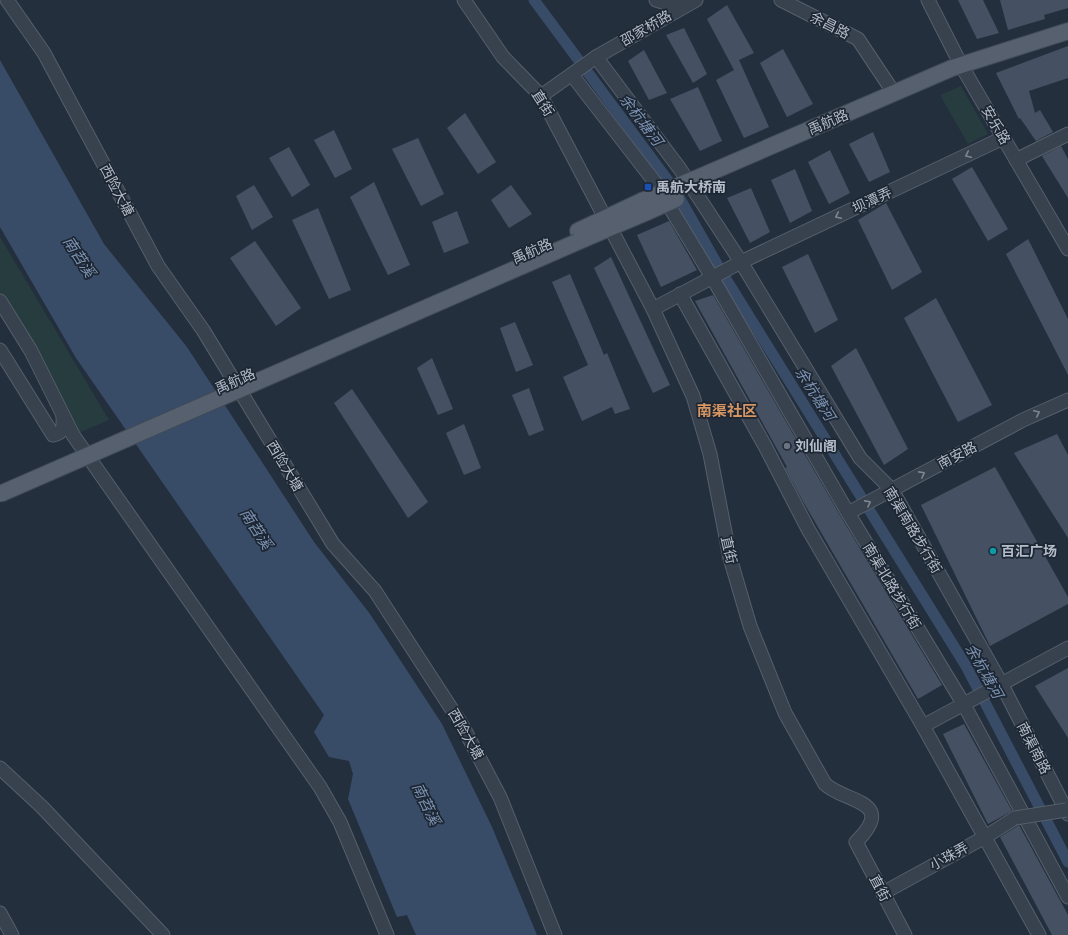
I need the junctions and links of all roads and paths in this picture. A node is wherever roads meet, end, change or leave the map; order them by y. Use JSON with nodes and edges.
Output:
{"nodes":[{"id":1,"x":7,"y":0,"type":"edge"},
{"id":2,"x":464,"y":0,"type":"edge"},
{"id":3,"x":656,"y":0,"type":"edge"},
{"id":4,"x":701,"y":0,"type":"edge"},
{"id":5,"x":781,"y":0,"type":"edge"},
{"id":6,"x":928,"y":0,"type":"edge"},
{"id":7,"x":692,"y":2,"type":"edge"},
{"id":8,"x":1068,"y":31,"type":"edge"},
{"id":9,"x":1068,"y":38,"type":"edge"},
{"id":10,"x":596,"y":57,"type":"junction"},
{"id":11,"x":963,"y":69,"type":"junction"},
{"id":12,"x":572,"y":75,"type":"junction"},
{"id":13,"x":894,"y":93,"type":"junction"},
{"id":14,"x":541,"y":96,"type":"junction"},
{"id":15,"x":1068,"y":134,"type":"edge"},
{"id":16,"x":1003,"y":138,"type":"junction"},
{"id":17,"x":1016,"y":160,"type":"junction"},
{"id":18,"x":697,"y":184,"type":"junction"},
{"id":19,"x":608,"y":223,"type":"junction"},
{"id":20,"x":575,"y":238,"type":"junction"},
{"id":21,"x":1068,"y":249,"type":"edge"},
{"id":22,"x":741,"y":262,"type":"junction"},
{"id":23,"x":714,"y":276,"type":"junction"},
{"id":24,"x":680,"y":294,"type":"junction"},
{"id":25,"x":0,"y":301,"type":"edge"},
{"id":26,"x":653,"y":309,"type":"junction"},
{"id":27,"x":0,"y":350,"type":"edge"},
{"id":28,"x":1068,"y":400,"type":"edge"},
{"id":29,"x":63,"y":414,"type":"junction"},
{"id":30,"x":0,"y":484,"type":"edge"},
{"id":31,"x":890,"y":491,"type":"junction"},
{"id":32,"x":0,"y":494,"type":"edge"},
{"id":33,"x":848,"y":513,"type":"junction"},
{"id":34,"x":1068,"y":648,"type":"edge"},
{"id":35,"x":1001,"y":683,"type":"junction"},
{"id":36,"x":967,"y":701,"type":"junction"},
{"id":37,"x":923,"y":726,"type":"junction"},
{"id":38,"x":0,"y":768,"type":"edge"},
{"id":39,"x":1067,"y":812,"type":"edge"},
{"id":40,"x":985,"y":837,"type":"junction"},
{"id":41,"x":883,"y":893,"type":"junction"},
{"id":42,"x":1068,"y":897,"type":"edge"},
{"id":43,"x":0,"y":913,"type":"edge"},
{"id":44,"x":158,"y":934,"type":"edge"},
{"id":45,"x":12,"y":935,"type":"edge"},
{"id":46,"x":387,"y":935,"type":"edge"},
{"id":47,"x":555,"y":935,"type":"edge"},
{"id":48,"x":905,"y":935,"type":"edge"},
{"id":49,"x":1039,"y":935,"type":"edge"}],
"edges":[{"from":1,"to":47,"type":"street","name":"西险大塘"},
{"from":2,"to":14,"type":"street","name":"直街"},
{"from":3,"to":7,"type":"street"},
{"from":4,"to":7,"type":"street"},
{"from":5,"to":13,"type":"street","name":"余昌路"},
{"from":6,"to":11,"type":"street","name":"安乐路"},
{"from":7,"to":10,"type":"street","name":"邵家桥路"},
{"from":8,"to":11,"type":"main road","name":"禹航路"},
{"from":9,"to":11,"type":"main road","name":"禹航路"},
{"from":10,"to":12,"type":"street","name":"邵家桥路"},
{"from":10,"to":22,"type":"street","name":"南渠南路步行街"},
{"from":11,"to":13,"type":"main road","name":"禹航路"},
{"from":11,"to":16,"type":"street","name":"安乐路"},
{"from":11,"to":18,"type":"main road","name":"禹航路"},
{"from":12,"to":14,"type":"street","name":"邵家桥路"},
{"from":12,"to":23,"type":"street","name":"南渠北路步行街"},
{"from":13,"to":18,"type":"main road","name":"禹航路"},
{"from":14,"to":19,"type":"street","name":"直街"},
{"from":15,"to":17,"type":"street"},
{"from":16,"to":17,"type":"street","name":"安乐路"},
{"from":16,"to":22,"type":"street","name":"坝潭弄","one_way":true},
{"from":17,"to":21,"type":"street","name":"安乐路"},
{"from":18,"to":19,"type":"main road","name":"禹航路","bridge":true},
{"from":19,"to":20,"type":"main road","name":"禹航路"},
{"from":19,"to":26,"type":"street","name":"直街"},
{"from":20,"to":30,"type":"main road","name":"禹航路"},
{"from":20,"to":32,"type":"main road","bridge":true},
{"from":22,"to":23,"type":"street","name":"坝潭弄"},
{"from":22,"to":31,"type":"street","name":"南渠南路步行街"},
{"from":23,"to":24,"type":"street","name":"坝潭弄"},
{"from":23,"to":33,"type":"street","name":"南渠北路步行街"},
{"from":24,"to":26,"type":"street","name":"坝潭弄"},
{"from":24,"to":37,"type":"street"},
{"from":25,"to":29,"type":"street"},
{"from":26,"to":41,"type":"street","name":"直街"},
{"from":27,"to":29,"type":"street"},
{"from":31,"to":28,"type":"street","name":"南安路","one_way":true},
{"from":29,"to":46,"type":"street"},
{"from":33,"to":31,"type":"street","name":"南安路","one_way":true},
{"from":31,"to":35,"type":"street","name":"南渠南路步行街"},
{"from":33,"to":36,"type":"street","name":"南渠北路步行街"},
{"from":34,"to":35,"type":"street"},
{"from":35,"to":36,"type":"street"},
{"from":35,"to":39,"type":"street","name":"南渠南路"},
{"from":36,"to":37,"type":"street"},
{"from":36,"to":42,"type":"street","name":"南渠北路步行街"},
{"from":37,"to":40,"type":"street"},
{"from":38,"to":44,"type":"street"},
{"from":39,"to":40,"type":"street","name":"小珠弄","bridge":true},
{"from":40,"to":41,"type":"street","name":"小珠弄"},
{"from":40,"to":49,"type":"street"},
{"from":41,"to":48,"type":"street","name":"直街"},
{"from":43,"to":45,"type":"street"}]}
